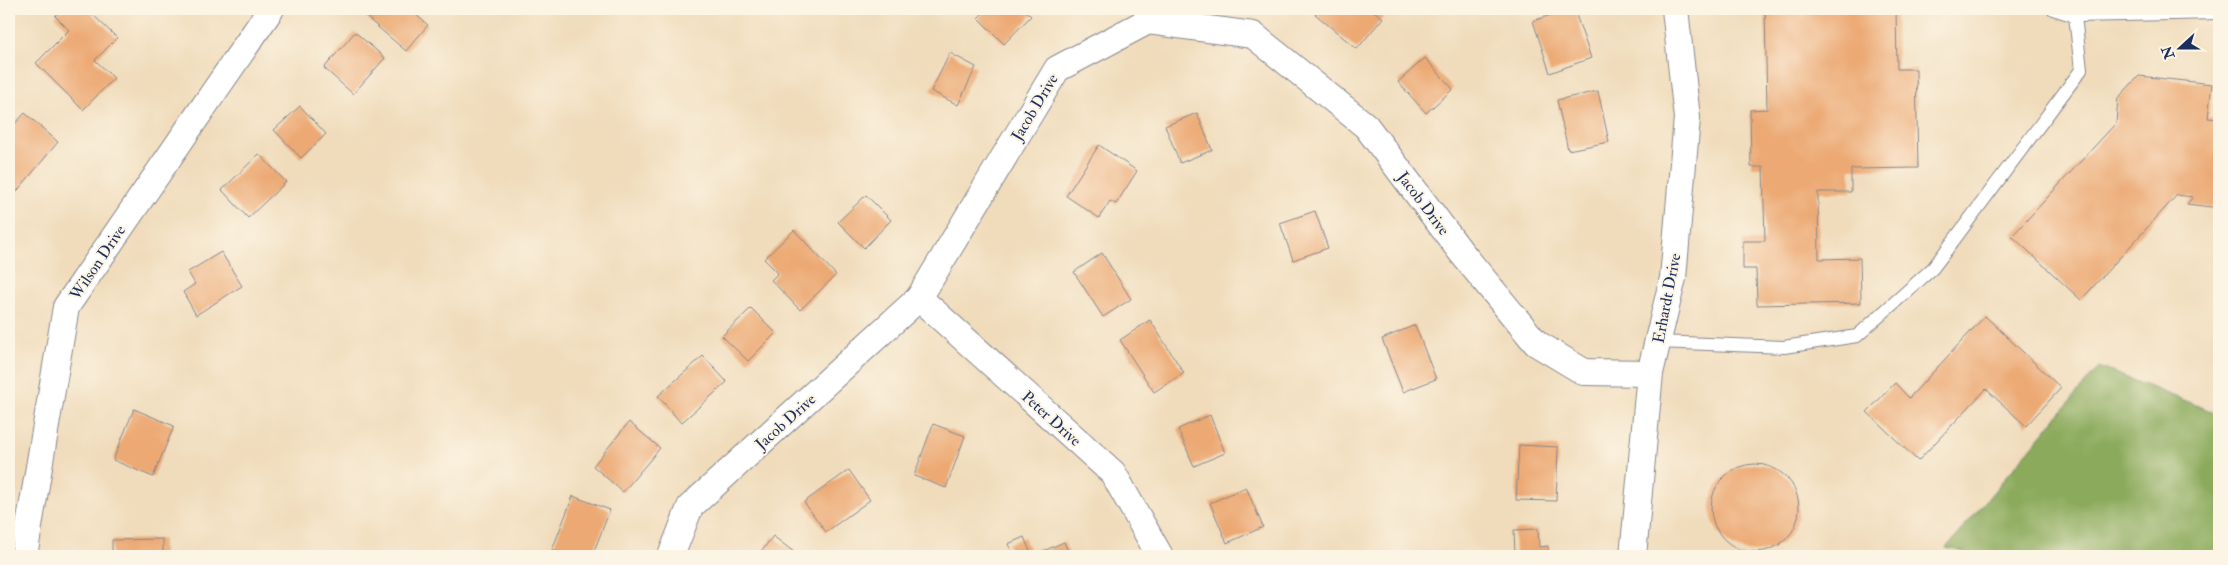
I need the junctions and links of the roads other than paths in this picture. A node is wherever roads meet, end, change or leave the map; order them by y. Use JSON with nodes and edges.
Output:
{"nodes":[{"id":1,"x":271,"y":9,"type":"edge"},
{"id":2,"x":1675,"y":9,"type":"edge"},
{"id":3,"x":2053,"y":9,"type":"edge"},
{"id":4,"x":2219,"y":13,"type":"edge"},
{"id":5,"x":2076,"y":16,"type":"junction"},
{"id":6,"x":919,"y":298,"type":"junction"},
{"id":7,"x":1657,"y":342,"type":"junction"},
{"id":8,"x":1650,"y":373,"type":"junction"},
{"id":9,"x":24,"y":556,"type":"edge"},
{"id":10,"x":670,"y":556,"type":"edge"},
{"id":11,"x":1160,"y":556,"type":"edge"},
{"id":12,"x":1633,"y":556,"type":"edge"}],
"edges":[{"from":1,"to":9,"type":"street","name":"Wilson Drive"},
{"from":2,"to":7,"type":"street","name":"Erhardt Drive"},
{"from":3,"to":5,"type":"lane"},
{"from":4,"to":5,"type":"lane"},
{"from":5,"to":7,"type":"lane"},
{"from":6,"to":8,"type":"street","name":"Jacob Drive"},
{"from":6,"to":10,"type":"street","name":"Jacob Drive"},
{"from":6,"to":11,"type":"street","name":"Peter Drive"},
{"from":7,"to":8,"type":"street","name":"Erhardt Drive"},
{"from":8,"to":12,"type":"street","name":"Erhardt Drive"}]}
